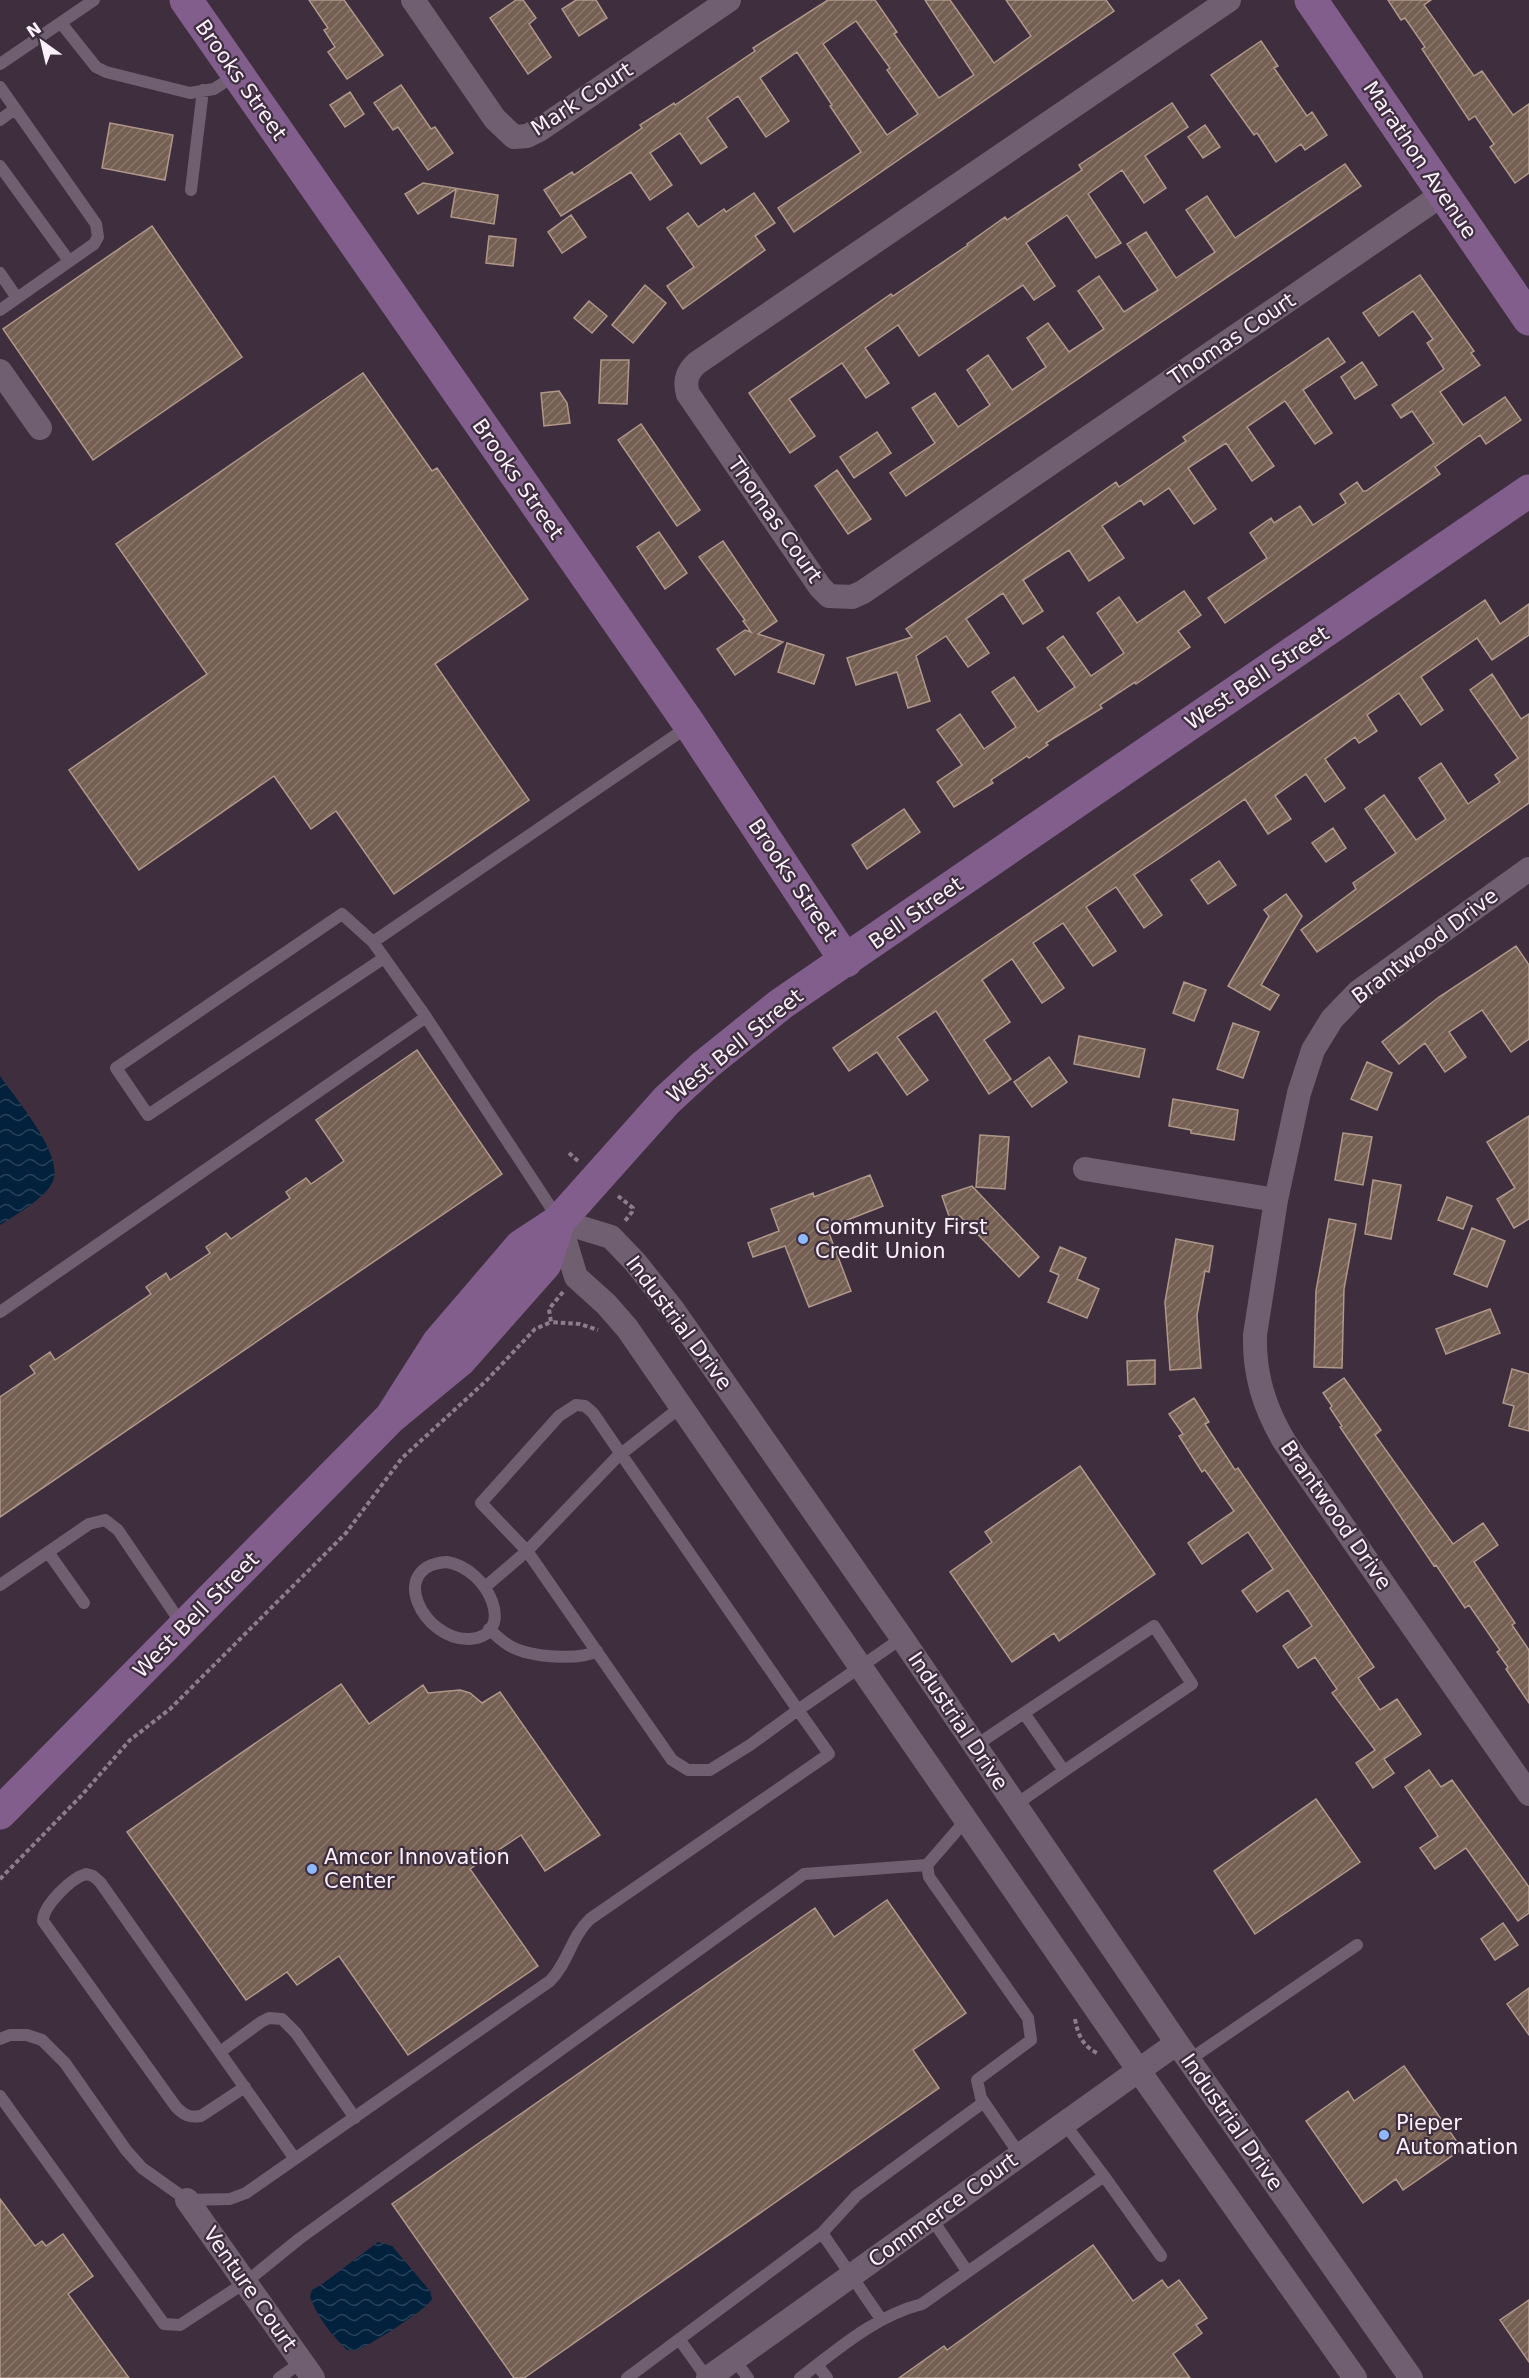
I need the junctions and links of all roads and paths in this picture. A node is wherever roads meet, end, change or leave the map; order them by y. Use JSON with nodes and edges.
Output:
{"nodes":[{"id":1,"x":94,"y":0,"type":"edge"},
{"id":2,"x":186,"y":0,"type":"edge"},
{"id":3,"x":413,"y":0,"type":"edge"},
{"id":4,"x":729,"y":0,"type":"edge"},
{"id":5,"x":1229,"y":0,"type":"edge"},
{"id":6,"x":1311,"y":0,"type":"edge"},
{"id":7,"x":61,"y":23,"type":"junction"},
{"id":8,"x":0,"y":64,"type":"edge"},
{"id":9,"x":237,"y":74,"type":"junction"},
{"id":10,"x":0,"y":87,"type":"edge"},
{"id":11,"x":203,"y":90,"type":"junction"},
{"id":12,"x":15,"y":109,"type":"junction"},
{"id":13,"x":0,"y":120,"type":"edge"},
{"id":14,"x":0,"y":165,"type":"edge"},
{"id":15,"x":191,"y":190,"type":"dead end"},
{"id":16,"x":1443,"y":194,"type":"junction"},
{"id":17,"x":69,"y":261,"type":"junction"},
{"id":18,"x":0,"y":273,"type":"edge"},
{"id":19,"x":17,"y":298,"type":"junction"},
{"id":20,"x":0,"y":310,"type":"edge"},
{"id":21,"x":1529,"y":319,"type":"edge"},
{"id":22,"x":0,"y":371,"type":"edge"},
{"id":23,"x":40,"y":428,"type":"dead end"},
{"id":24,"x":1529,"y":491,"type":"edge"},
{"id":25,"x":690,"y":725,"type":"junction"},
{"id":26,"x":985,"y":864,"type":"joint"},
{"id":27,"x":1528,"y":872,"type":"edge"},
{"id":28,"x":373,"y":942,"type":"junction"},
{"id":29,"x":384,"y":958,"type":"junction"},
{"id":30,"x":846,"y":961,"type":"junction"},
{"id":31,"x":426,"y":1017,"type":"junction"},
{"id":32,"x":1085,"y":1169,"type":"dead end"},
{"id":33,"x":1276,"y":1200,"type":"junction"},
{"id":34,"x":560,"y":1221,"type":"junction"},
{"id":35,"x":0,"y":1312,"type":"edge"},
{"id":36,"x":551,"y":1322,"type":"dead end"},
{"id":37,"x":682,"y":1406,"type":"junction"},
{"id":38,"x":621,"y":1454,"type":"junction"},
{"id":39,"x":527,"y":1551,"type":"junction"},
{"id":40,"x":48,"y":1552,"type":"junction"},
{"id":41,"x":0,"y":1585,"type":"edge"},
{"id":42,"x":485,"y":1587,"type":"junction"},
{"id":43,"x":84,"y":1603,"type":"dead end"},
{"id":44,"x":184,"y":1628,"type":"junction"},
{"id":45,"x":489,"y":1629,"type":"junction"},
{"id":46,"x":902,"y":1638,"type":"junction"},
{"id":47,"x":597,"y":1651,"type":"junction"},
{"id":48,"x":861,"y":1666,"type":"junction"},
{"id":49,"x":798,"y":1710,"type":"junction"},
{"id":50,"x":1024,"y":1713,"type":"junction"},
{"id":51,"x":975,"y":1746,"type":"junction"},
{"id":52,"x":1064,"y":1771,"type":"junction"},
{"id":53,"x":1529,"y":1794,"type":"edge"},
{"id":54,"x":1015,"y":1805,"type":"junction"},
{"id":55,"x":0,"y":1813,"type":"edge"},
{"id":56,"x":966,"y":1820,"type":"junction"},
{"id":57,"x":927,"y":1864,"type":"junction"},
{"id":58,"x":0,"y":1879,"type":"edge"},
{"id":59,"x":1357,"y":1945,"type":"dead end"},
{"id":60,"x":0,"y":2039,"type":"edge"},
{"id":61,"x":220,"y":2052,"type":"junction"},
{"id":62,"x":1183,"y":2052,"type":"junction"},
{"id":63,"x":1139,"y":2071,"type":"junction"},
{"id":64,"x":245,"y":2087,"type":"junction"},
{"id":65,"x":0,"y":2096,"type":"edge"},
{"id":66,"x":984,"y":2102,"type":"junction"},
{"id":67,"x":355,"y":2118,"type":"junction"},
{"id":68,"x":1064,"y":2123,"type":"junction"},
{"id":69,"x":1020,"y":2155,"type":"junction"},
{"id":70,"x":295,"y":2159,"type":"junction"},
{"id":71,"x":1104,"y":2176,"type":"junction"},
{"id":72,"x":187,"y":2200,"type":"junction"},
{"id":73,"x":932,"y":2219,"type":"junction"},
{"id":74,"x":822,"y":2233,"type":"junction"},
{"id":75,"x":1161,"y":2256,"type":"dead end"},
{"id":76,"x":967,"y":2271,"type":"junction"},
{"id":77,"x":852,"y":2276,"type":"junction"},
{"id":78,"x":246,"y":2282,"type":"junction"},
{"id":79,"x":881,"y":2319,"type":"junction"},
{"id":80,"x":678,"y":2339,"type":"junction"},
{"id":81,"x":817,"y":2365,"type":"junction"},
{"id":82,"x":741,"y":2369,"type":"edge"},
{"id":83,"x":308,"y":2370,"type":"edge"},
{"id":84,"x":279,"y":2378,"type":"edge"},
{"id":85,"x":627,"y":2378,"type":"edge"},
{"id":86,"x":708,"y":2378,"type":"edge"},
{"id":87,"x":800,"y":2378,"type":"edge"},
{"id":88,"x":827,"y":2378,"type":"edge"},
{"id":89,"x":1355,"y":2378,"type":"edge"},
{"id":90,"x":1411,"y":2378,"type":"edge"}],
"edges":[{"from":1,"to":7,"type":"lane"},
{"from":2,"to":9,"type":"main road","name":"Brooks Street"},
{"from":3,"to":4,"type":"street","name":"Mark Court"},
{"from":5,"to":16,"type":"street","name":"Thomas Court"},
{"from":6,"to":16,"type":"main road","name":"Marathon Avenue"},
{"from":7,"to":8,"type":"lane"},
{"from":7,"to":11,"type":"lane"},
{"from":9,"to":11,"type":"lane"},
{"from":9,"to":25,"type":"main road","name":"Brooks Street"},
{"from":10,"to":12,"type":"lane"},
{"from":11,"to":15,"type":"lane"},
{"from":12,"to":13,"type":"lane"},
{"from":12,"to":17,"type":"lane"},
{"from":14,"to":17,"type":"lane"},
{"from":16,"to":21,"type":"main road","name":"Marathon Avenue"},
{"from":17,"to":19,"type":"lane"},
{"from":18,"to":19,"type":"lane"},
{"from":19,"to":20,"type":"lane"},
{"from":22,"to":23,"type":"street"},
{"from":24,"to":26,"type":"main road","name":"West Bell Street"},
{"from":25,"to":28,"type":"lane"},
{"from":25,"to":30,"type":"main road","name":"Brooks Street"},
{"from":26,"to":30,"type":"main road","name":"Bell Street"},
{"from":27,"to":33,"type":"street","name":"Brantwood Drive"},
{"from":28,"to":29,"type":"lane"},
{"from":28,"to":29,"type":"lane"},
{"from":29,"to":31,"type":"lane"},
{"from":30,"to":34,"type":"main road","name":"West Bell Street"},
{"from":31,"to":34,"type":"lane"},
{"from":31,"to":35,"type":"lane"},
{"from":32,"to":33,"type":"street"},
{"from":33,"to":53,"type":"street","name":"Brantwood Drive"},
{"from":34,"to":37,"type":"street"},
{"from":34,"to":44,"type":"main road","name":"West Bell Street"},
{"from":34,"to":46,"type":"street","name":"Industrial Drive"},
{"from":36,"to":58,"type":"path"},
{"from":37,"to":38,"type":"lane"},
{"from":37,"to":48,"type":"street"},
{"from":38,"to":39,"type":"lane"},
{"from":38,"to":39,"type":"lane"},
{"from":38,"to":49,"type":"lane"},
{"from":39,"to":42,"type":"lane"},
{"from":39,"to":47,"type":"lane"},
{"from":40,"to":41,"type":"lane"},
{"from":40,"to":43,"type":"lane"},
{"from":40,"to":44,"type":"lane"},
{"from":42,"to":45,"type":"lane"},
{"from":42,"to":45,"type":"lane"},
{"from":44,"to":55,"type":"main road","name":"West Bell Street"},
{"from":45,"to":47,"type":"lane"},
{"from":46,"to":48,"type":"lane"},
{"from":46,"to":51,"type":"street","name":"Industrial Drive"},
{"from":47,"to":49,"type":"lane"},
{"from":48,"to":49,"type":"lane"},
{"from":48,"to":56,"type":"street"},
{"from":49,"to":67,"type":"lane"},
{"from":50,"to":51,"type":"lane"},
{"from":50,"to":52,"type":"lane"},
{"from":50,"to":52,"type":"lane"},
{"from":51,"to":54,"type":"street","name":"Industrial Drive"},
{"from":52,"to":54,"type":"lane"},
{"from":54,"to":62,"type":"street","name":"Industrial Drive"},
{"from":56,"to":57,"type":"lane"},
{"from":56,"to":63,"type":"street"},
{"from":57,"to":66,"type":"lane"},
{"from":57,"to":78,"type":"lane"},
{"from":59,"to":62,"type":"lane"},
{"from":60,"to":72,"type":"lane"},
{"from":61,"to":64,"type":"lane"},
{"from":61,"to":64,"type":"lane"},
{"from":61,"to":67,"type":"lane"},
{"from":62,"to":63,"type":"street","name":"Commerce Court"},
{"from":62,"to":90,"type":"street","name":"Industrial Drive"},
{"from":63,"to":68,"type":"street","name":"Commerce Court"},
{"from":63,"to":89,"type":"street"},
{"from":64,"to":70,"type":"lane"},
{"from":65,"to":78,"type":"lane"},
{"from":66,"to":69,"type":"lane"},
{"from":66,"to":74,"type":"lane"},
{"from":67,"to":70,"type":"lane"},
{"from":68,"to":69,"type":"street","name":"Commerce Court"},
{"from":68,"to":71,"type":"lane"},
{"from":69,"to":73,"type":"street","name":"Commerce Court"},
{"from":70,"to":72,"type":"lane"},
{"from":71,"to":75,"type":"lane"},
{"from":71,"to":76,"type":"lane"},
{"from":72,"to":78,"type":"street","name":"Venture Court"},
{"from":73,"to":76,"type":"lane"},
{"from":73,"to":77,"type":"street","name":"Commerce Court"},
{"from":74,"to":77,"type":"lane"},
{"from":74,"to":80,"type":"lane"},
{"from":76,"to":79,"type":"lane"},
{"from":77,"to":79,"type":"lane"},
{"from":77,"to":82,"type":"street","name":"Commerce Court"},
{"from":78,"to":83,"type":"street","name":"Venture Court"},
{"from":79,"to":81,"type":"lane"},
{"from":80,"to":85,"type":"lane"},
{"from":80,"to":86,"type":"lane"},
{"from":81,"to":87,"type":"lane"},
{"from":81,"to":88,"type":"lane"},
{"from":82,"to":86,"type":"street","name":"Commerce Court"},
{"from":83,"to":84,"type":"lane"}]}
